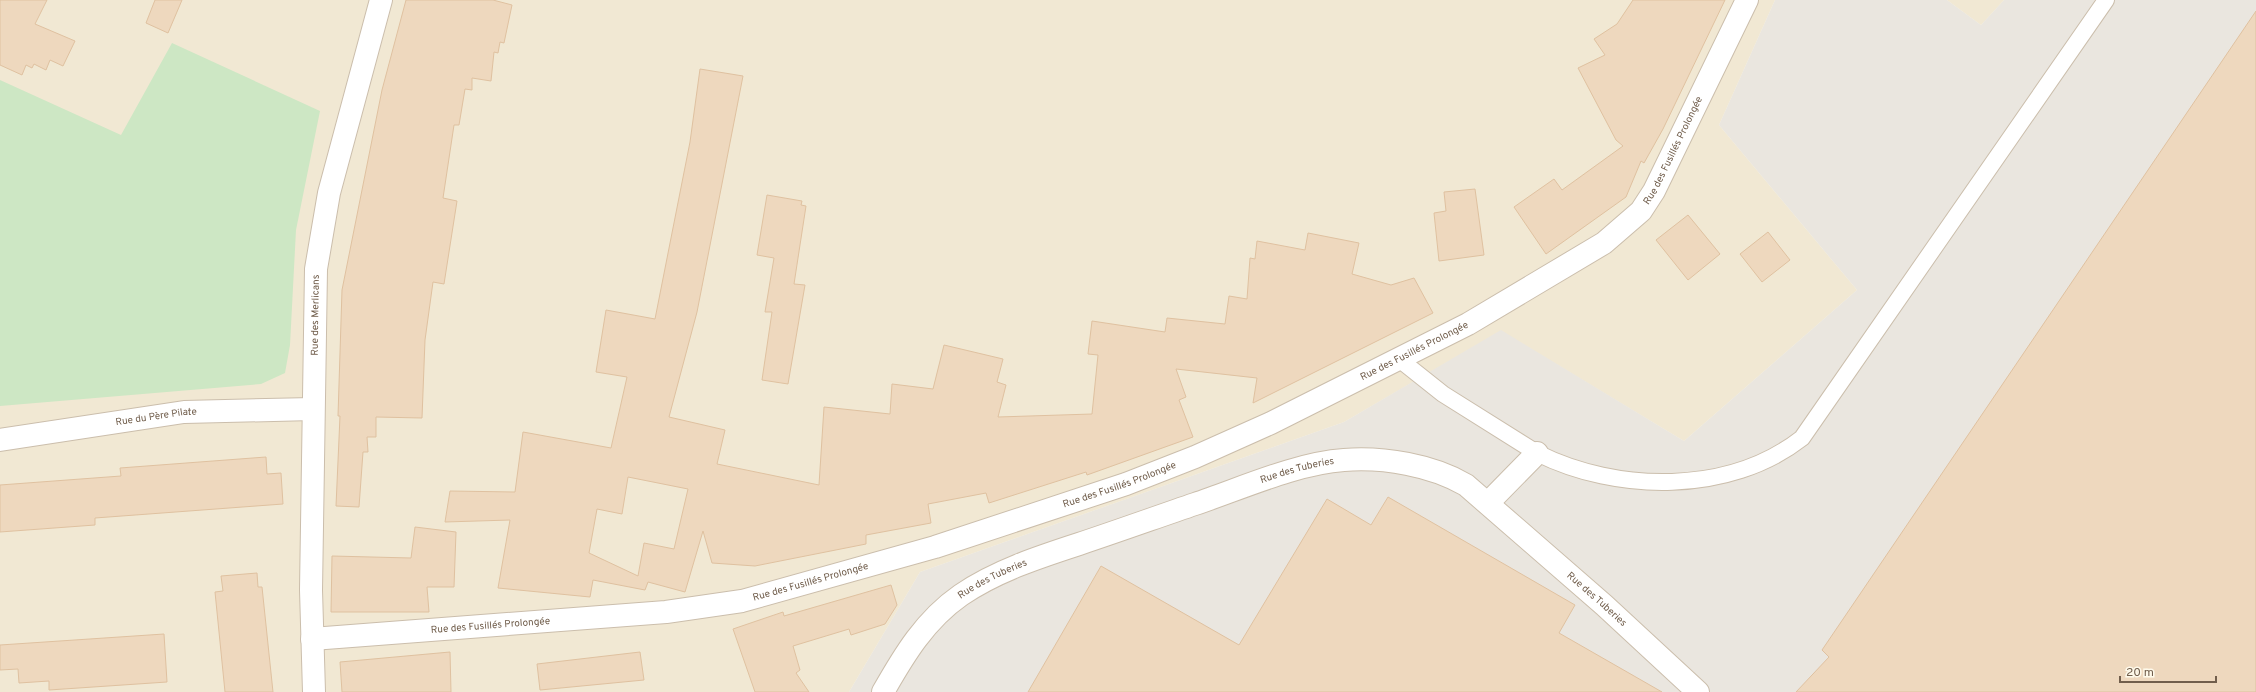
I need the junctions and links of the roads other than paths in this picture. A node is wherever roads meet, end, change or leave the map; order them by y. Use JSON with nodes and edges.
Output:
{"nodes":[{"id":1,"x":380,"y":0,"type":"edge"},
{"id":2,"x":1747,"y":0,"type":"edge"},
{"id":3,"x":2106,"y":0,"type":"edge"},
{"id":4,"x":1399,"y":359,"type":"junction"},
{"id":5,"x":313,"y":409,"type":"junction"},
{"id":6,"x":0,"y":440,"type":"edge"},
{"id":7,"x":1537,"y":453,"type":"junction"},
{"id":8,"x":1488,"y":503,"type":"junction"},
{"id":9,"x":312,"y":639,"type":"junction"},
{"id":10,"x":314,"y":692,"type":"edge"},
{"id":11,"x":883,"y":692,"type":"edge"},
{"id":12,"x":1698,"y":692,"type":"edge"}],
"edges":[{"from":1,"to":5,"type":"street","name":"Rue des Merlicans"},
{"from":2,"to":4,"type":"street","name":"Rue des Fusillés Prolongée"},
{"from":3,"to":7,"type":"lane"},
{"from":4,"to":7,"type":"lane"},
{"from":4,"to":9,"type":"street","name":"Rue des Fusillés Prolongée"},
{"from":5,"to":6,"type":"street","name":"Rue du Père Pilate"},
{"from":5,"to":9,"type":"street","name":"Rue des Merlicans"},
{"from":7,"to":8,"type":"street"},
{"from":8,"to":11,"type":"street","name":"Rue des Tuberies"},
{"from":8,"to":12,"type":"street","name":"Rue des Tuberies"},
{"from":9,"to":10,"type":"street","name":"Rue des Merlicans"}]}
